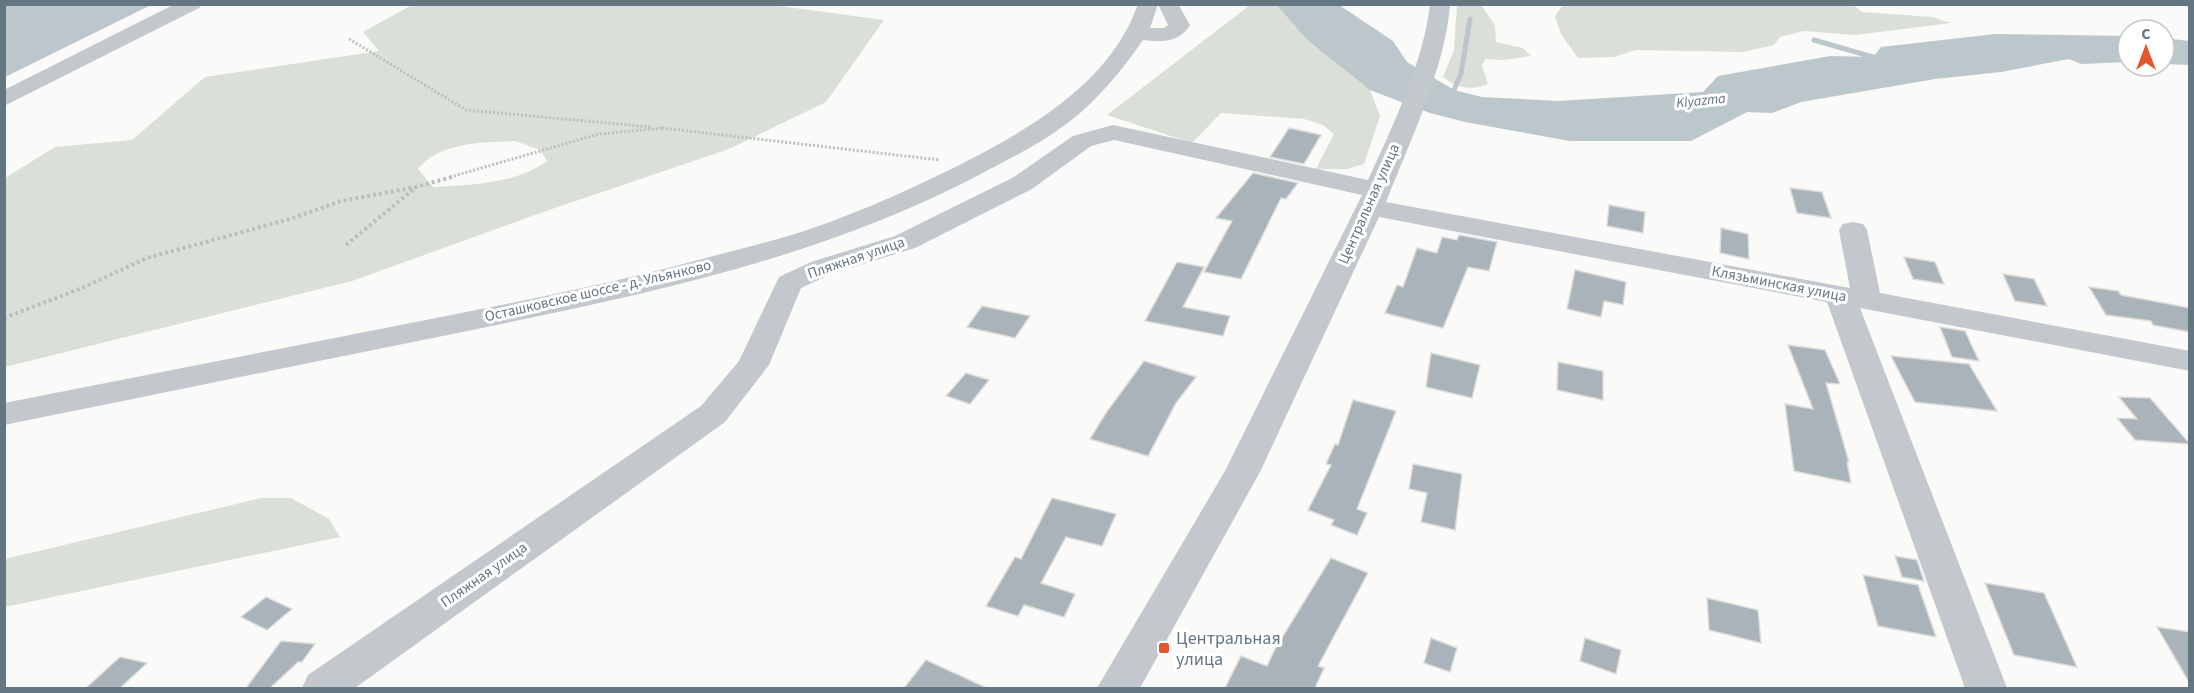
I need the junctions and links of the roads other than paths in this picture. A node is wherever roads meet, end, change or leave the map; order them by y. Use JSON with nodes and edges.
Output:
{"nodes":[{"id":1,"x":192,"y":4,"type":"edge"},
{"id":2,"x":1148,"y":4,"type":"edge"},
{"id":3,"x":1168,"y":4,"type":"edge"},
{"id":4,"x":1440,"y":4,"type":"edge"},
{"id":5,"x":1136,"y":33,"type":"junction"},
{"id":6,"x":4,"y":99,"type":"edge"},
{"id":7,"x":1373,"y":198,"type":"junction"},
{"id":8,"x":1853,"y":230,"type":"dead end"},
{"id":9,"x":1854,"y":298,"type":"junction"},
{"id":10,"x":2190,"y":361,"type":"edge"},
{"id":11,"x":4,"y":414,"type":"edge"},
{"id":12,"x":323,"y":688,"type":"edge"},
{"id":13,"x":1118,"y":688,"type":"edge"},
{"id":14,"x":1986,"y":688,"type":"edge"}],
"edges":[{"from":1,"to":6,"type":"street"},
{"from":2,"to":5,"type":"street","name":"Осташковское шоссе - д. Ульянково"},
{"from":3,"to":5,"type":"street"},
{"from":4,"to":7,"type":"street","name":"Центральная улица"},
{"from":5,"to":11,"type":"street","name":"Осташковское шоссе - д. Ульянково"},
{"from":7,"to":9,"type":"street","name":"Клязьминская улица"},
{"from":7,"to":12,"type":"street","name":"Пляжная улица"},
{"from":7,"to":13,"type":"street","name":"Центральная улица"},
{"from":8,"to":9,"type":"street"},
{"from":9,"to":10,"type":"street","name":"Клязьминская улица"},
{"from":9,"to":14,"type":"street"}]}
